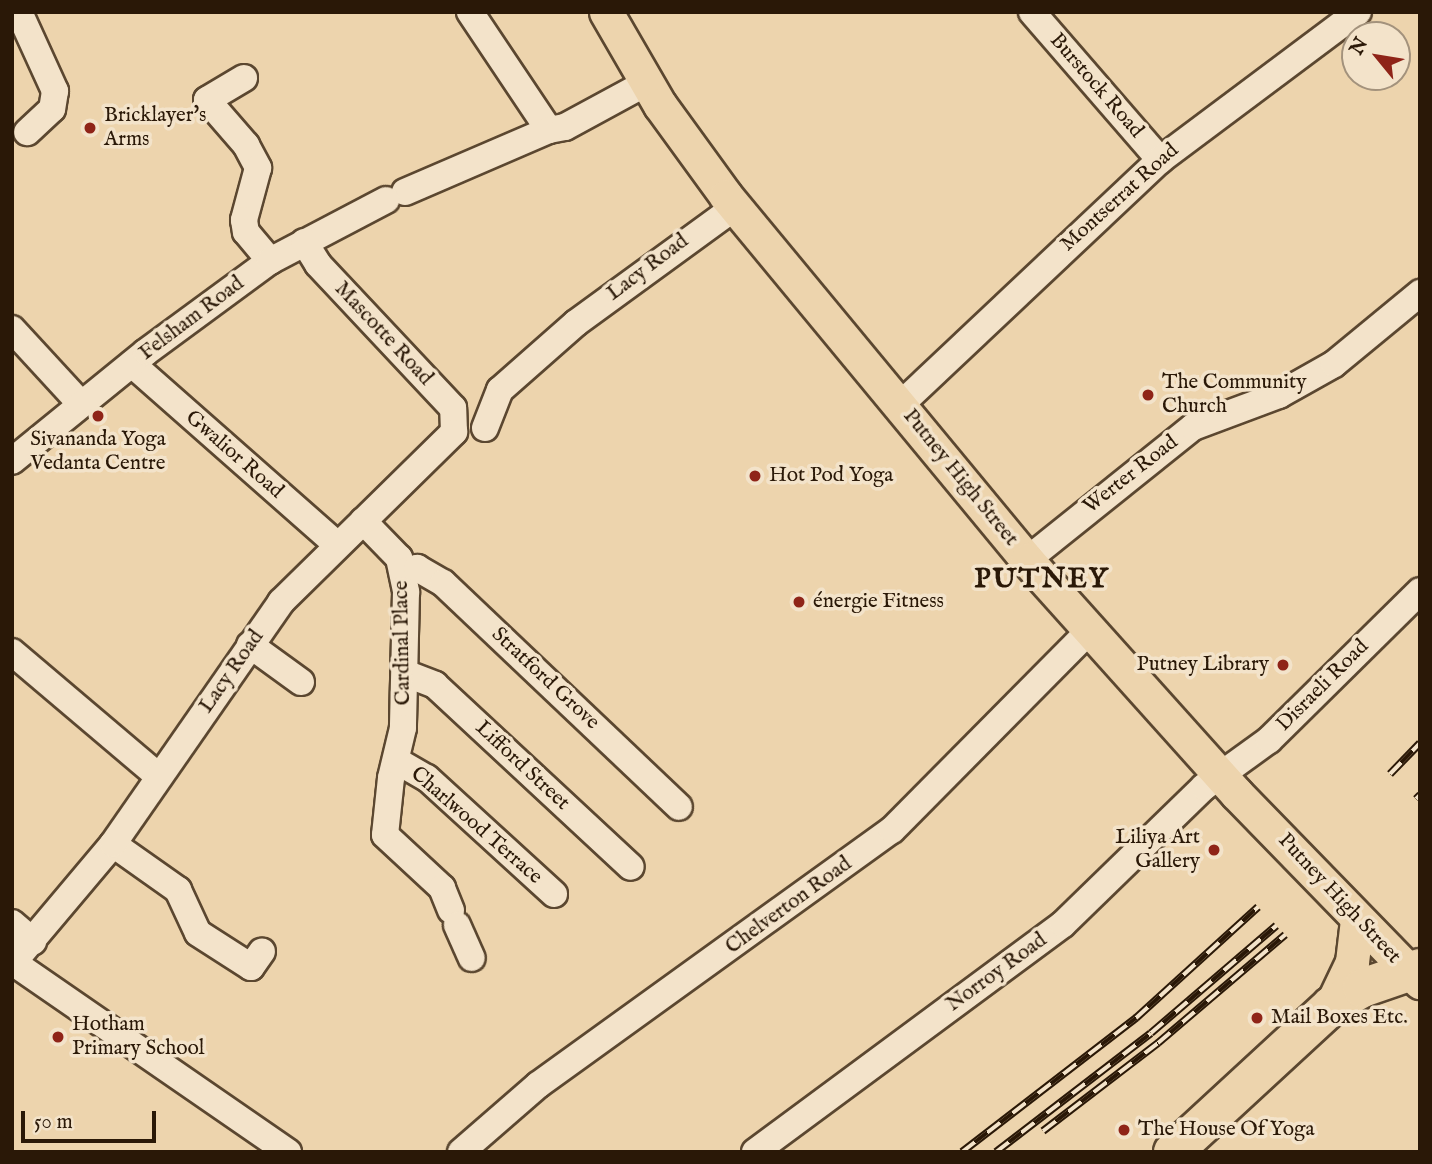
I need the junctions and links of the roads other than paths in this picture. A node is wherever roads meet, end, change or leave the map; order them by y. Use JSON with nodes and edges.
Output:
{"nodes":[{"id":1,"x":19,"y":12,"type":"edge"},
{"id":2,"x":470,"y":12,"type":"edge"},
{"id":3,"x":606,"y":12,"type":"edge"},
{"id":4,"x":1032,"y":12,"type":"edge"},
{"id":5,"x":1356,"y":13,"type":"edge"},
{"id":6,"x":244,"y":78,"type":"dead end"},
{"id":7,"x":646,"y":83,"type":"junction"},
{"id":8,"x":549,"y":130,"type":"junction"},
{"id":9,"x":27,"y":132,"type":"dead end"},
{"id":10,"x":1160,"y":160,"type":"junction"},
{"id":11,"x":735,"y":206,"type":"junction"},
{"id":12,"x":304,"y":242,"type":"junction"},
{"id":13,"x":270,"y":261,"type":"junction"},
{"id":14,"x":1420,"y":293,"type":"edge"},
{"id":15,"x":12,"y":328,"type":"edge"},
{"id":16,"x":132,"y":364,"type":"junction"},
{"id":17,"x":81,"y":404,"type":"junction"},
{"id":18,"x":900,"y":405,"type":"junction"},
{"id":19,"x":456,"y":427,"type":"joint"},
{"id":20,"x":485,"y":428,"type":"dead end"},
{"id":21,"x":12,"y":461,"type":"edge"},
{"id":22,"x":363,"y":521,"type":"junction"},
{"id":23,"x":337,"y":545,"type":"junction"},
{"id":24,"x":1027,"y":560,"type":"junction"},
{"id":25,"x":402,"y":572,"type":"junction"},
{"id":26,"x":1420,"y":591,"type":"edge"},
{"id":27,"x":1090,"y":630,"type":"junction"},
{"id":28,"x":250,"y":645,"type":"junction"},
{"id":29,"x":12,"y":652,"type":"edge"},
{"id":30,"x":407,"y":674,"type":"junction"},
{"id":31,"x":301,"y":682,"type":"dead end"},
{"id":32,"x":394,"y":769,"type":"junction"},
{"id":33,"x":1222,"y":774,"type":"junction"},
{"id":34,"x":159,"y":776,"type":"junction"},
{"id":35,"x":679,"y":807,"type":"dead end"},
{"id":36,"x":113,"y":844,"type":"junction"},
{"id":37,"x":631,"y":867,"type":"dead end"},
{"id":38,"x":554,"y":894,"type":"dead end"},
{"id":39,"x":1357,"y":920,"type":"junction"},
{"id":40,"x":12,"y":923,"type":"edge"},
{"id":41,"x":33,"y":941,"type":"junction"},
{"id":42,"x":262,"y":951,"type":"dead end"},
{"id":43,"x":472,"y":958,"type":"dead end"},
{"id":44,"x":13,"y":963,"type":"edge"},
{"id":45,"x":1417,"y":974,"type":"edge"},
{"id":46,"x":1331,"y":1006,"type":"junction"},
{"id":47,"x":288,"y":1152,"type":"edge"},
{"id":48,"x":461,"y":1152,"type":"edge"},
{"id":49,"x":755,"y":1152,"type":"edge"},
{"id":50,"x":1174,"y":1152,"type":"edge"}],
"edges":[{"from":1,"to":9,"type":"street"},
{"from":2,"to":8,"type":"street"},
{"from":3,"to":7,"type":"main road","name":"Putney High Street"},
{"from":4,"to":10,"type":"street","name":"Burstock Road"},
{"from":5,"to":10,"type":"street","name":"Montserrat Road"},
{"from":6,"to":13,"type":"street"},
{"from":7,"to":8,"type":"street","name":"Felsham Road"},
{"from":7,"to":11,"type":"main road","name":"Putney High Street"},
{"from":8,"to":12,"type":"street","name":"Felsham Road"},
{"from":10,"to":18,"type":"street","name":"Montserrat Road"},
{"from":11,"to":18,"type":"main road","name":"Putney High Street"},
{"from":11,"to":20,"type":"street","name":"Lacy Road"},
{"from":12,"to":13,"type":"street","name":"Felsham Road"},
{"from":12,"to":19,"type":"street","name":"Mascotte Road"},
{"from":13,"to":16,"type":"street","name":"Felsham Road"},
{"from":14,"to":24,"type":"street","name":"Werter Road"},
{"from":15,"to":17,"type":"street"},
{"from":16,"to":17,"type":"street","name":"Felsham Road"},
{"from":16,"to":23,"type":"street","name":"Gwalior Road"},
{"from":17,"to":21,"type":"street","name":"Felsham Road"},
{"from":18,"to":24,"type":"main road","name":"Putney High Street"},
{"from":19,"to":22,"type":"street","name":"Lacy Road"},
{"from":22,"to":23,"type":"street","name":"Lacy Road"},
{"from":22,"to":25,"type":"street","name":"Cardinal Place"},
{"from":23,"to":28,"type":"street","name":"Lacy Road"},
{"from":24,"to":27,"type":"main road","name":"Putney High Street"},
{"from":25,"to":30,"type":"street","name":"Cardinal Place"},
{"from":25,"to":35,"type":"street","name":"Stratford Grove"},
{"from":26,"to":33,"type":"street","name":"Disraeli Road"},
{"from":27,"to":33,"type":"main road","name":"Putney High Street"},
{"from":27,"to":48,"type":"street","name":"Chelverton Road"},
{"from":28,"to":31,"type":"street"},
{"from":28,"to":34,"type":"street","name":"Lacy Road"},
{"from":29,"to":34,"type":"street"},
{"from":30,"to":32,"type":"street","name":"Cardinal Place"},
{"from":30,"to":37,"type":"street","name":"Lifford Street"},
{"from":32,"to":38,"type":"street","name":"Charlwood Terrace"},
{"from":32,"to":43,"type":"street","name":"Cardinal Place"},
{"from":33,"to":39,"type":"main road","name":"Putney High Street"},
{"from":33,"to":49,"type":"street","name":"Norroy Road"},
{"from":34,"to":36,"type":"street","name":"Lacy Road"},
{"from":36,"to":41,"type":"street","name":"Lacy Road"},
{"from":36,"to":42,"type":"street"},
{"from":39,"to":45,"type":"main road","name":"Putney High Street"},
{"from":39,"to":46,"type":"main road"},
{"from":40,"to":41,"type":"street"},
{"from":41,"to":44,"type":"street","name":"Lacy Road"},
{"from":44,"to":47,"type":"street"},
{"from":45,"to":46,"type":"highway"},
{"from":46,"to":50,"type":"highway"}]}
